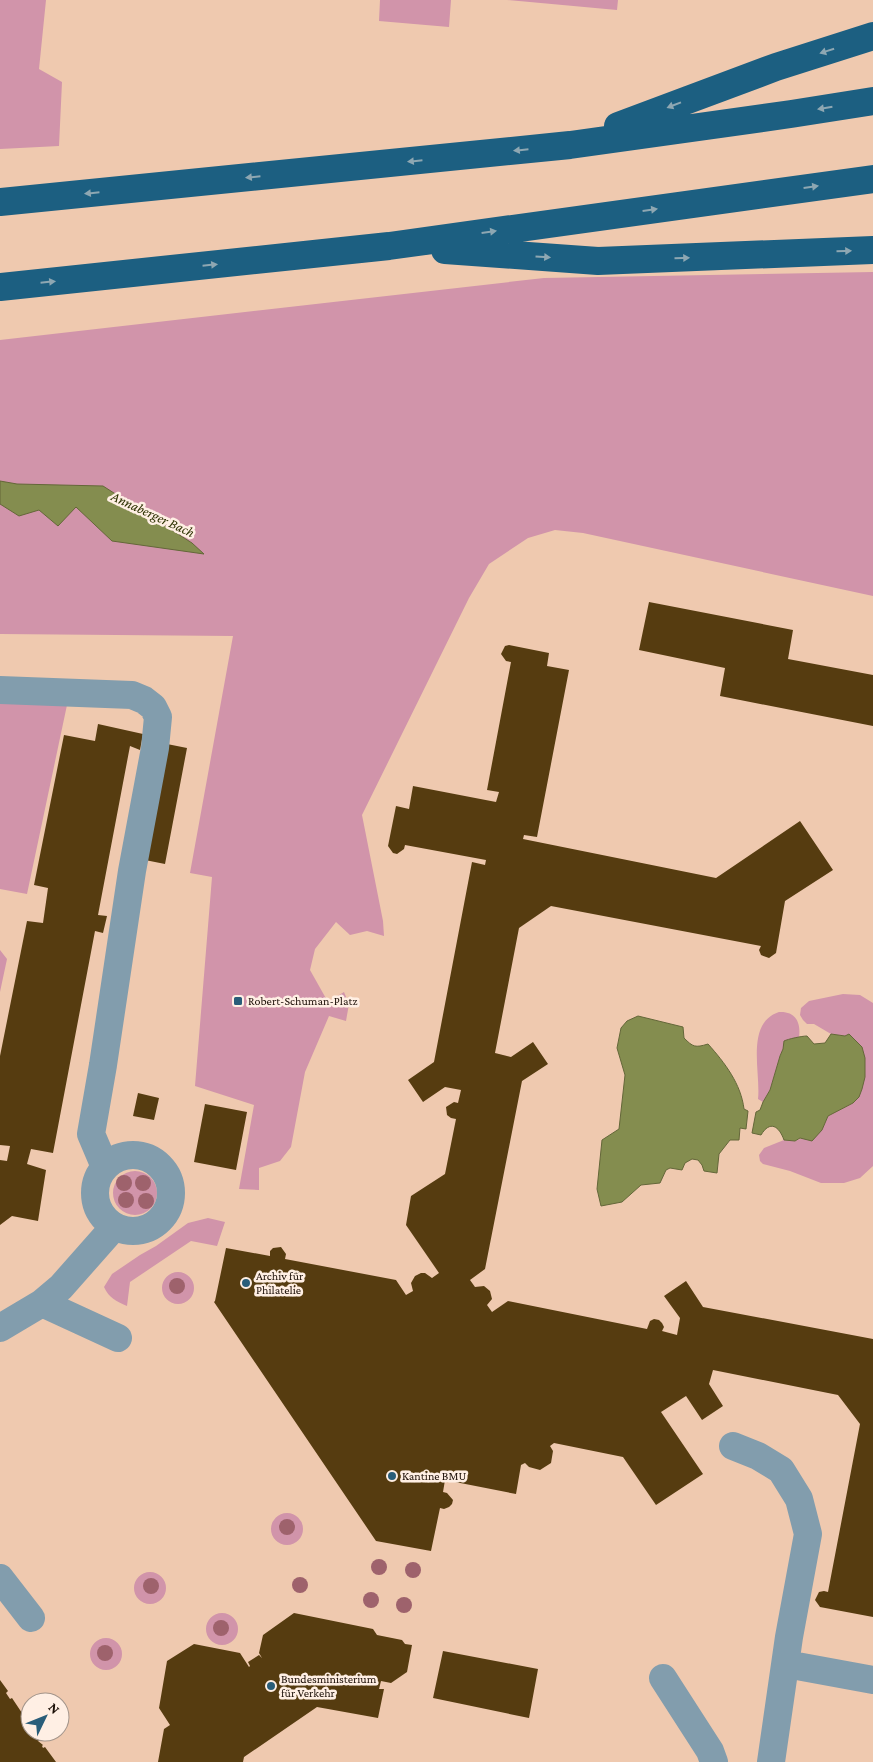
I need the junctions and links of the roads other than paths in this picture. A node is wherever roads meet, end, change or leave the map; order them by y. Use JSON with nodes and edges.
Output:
{"nodes":[{"id":1,"x":873,"y":36,"type":"edge"},
{"id":2,"x":873,"y":101,"type":"edge"},
{"id":3,"x":570,"y":144,"type":"junction"},
{"id":4,"x":873,"y":179,"type":"edge"},
{"id":5,"x":0,"y":202,"type":"edge"},
{"id":6,"x":389,"y":246,"type":"junction"},
{"id":7,"x":873,"y":250,"type":"edge"},
{"id":8,"x":0,"y":287,"type":"edge"},
{"id":9,"x":0,"y":690,"type":"edge"},
{"id":10,"x":105,"y":1167,"type":"junction"},
{"id":11,"x":114,"y":1227,"type":"junction"},
{"id":12,"x":42,"y":1303,"type":"junction"},
{"id":13,"x":0,"y":1328,"type":"edge"},
{"id":14,"x":118,"y":1338,"type":"dead end"},
{"id":15,"x":733,"y":1446,"type":"dead end"},
{"id":16,"x":0,"y":1578,"type":"edge"},
{"id":17,"x":31,"y":1618,"type":"dead end"},
{"id":18,"x":786,"y":1664,"type":"junction"},
{"id":19,"x":663,"y":1678,"type":"dead end"},
{"id":20,"x":873,"y":1680,"type":"edge"},
{"id":21,"x":714,"y":1762,"type":"edge"},
{"id":22,"x":771,"y":1762,"type":"edge"}],
"edges":[{"from":1,"to":3,"type":"highway","one_way":true},
{"from":2,"to":3,"type":"highway","one_way":true},
{"from":3,"to":5,"type":"highway","one_way":true},
{"from":6,"to":4,"type":"highway","one_way":true},
{"from":6,"to":7,"type":"highway","one_way":true},
{"from":8,"to":6,"type":"highway","one_way":true},
{"from":9,"to":10,"type":"street"},
{"from":10,"to":11,"type":"street"},
{"from":10,"to":11,"type":"street"},
{"from":11,"to":12,"type":"street"},
{"from":12,"to":13,"type":"street"},
{"from":12,"to":14,"type":"street"},
{"from":15,"to":18,"type":"street"},
{"from":16,"to":17,"type":"street"},
{"from":18,"to":20,"type":"street"},
{"from":18,"to":22,"type":"street"},
{"from":19,"to":21,"type":"street"}]}
